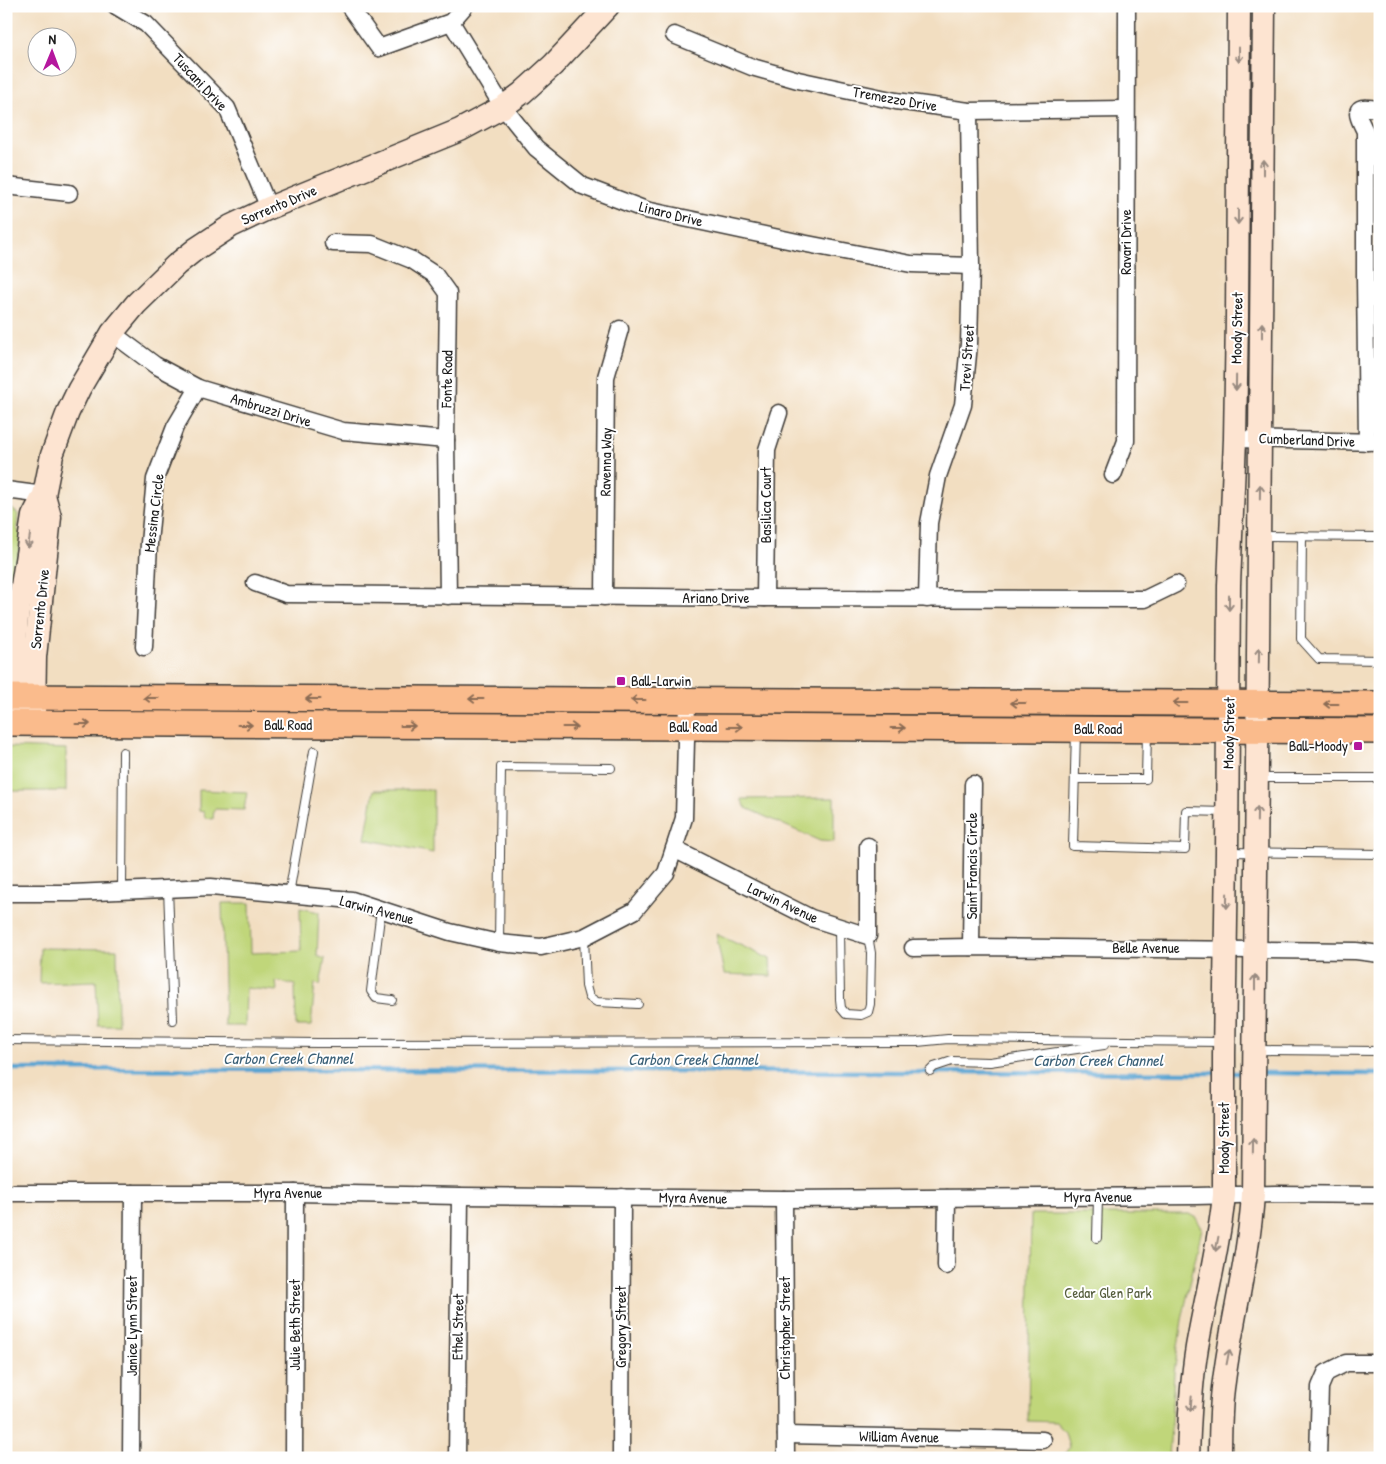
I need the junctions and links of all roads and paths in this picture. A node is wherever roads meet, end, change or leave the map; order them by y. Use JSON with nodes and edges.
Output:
{"nodes":[{"id":1,"x":116,"y":6,"type":"edge"},
{"id":2,"x":349,"y":6,"type":"edge"},
{"id":3,"x":466,"y":6,"type":"edge"},
{"id":4,"x":608,"y":6,"type":"edge"},
{"id":5,"x":1127,"y":6,"type":"edge"},
{"id":6,"x":1239,"y":6,"type":"edge"},
{"id":7,"x":1264,"y":6,"type":"edge"},
{"id":8,"x":451,"y":22,"type":"junction"},
{"id":9,"x":674,"y":35,"type":"dead end"},
{"id":10,"x":503,"y":107,"type":"junction"},
{"id":11,"x":1126,"y":109,"type":"junction"},
{"id":12,"x":1380,"y":110,"type":"edge"},
{"id":13,"x":968,"y":111,"type":"junction"},
{"id":14,"x":6,"y":186,"type":"edge"},
{"id":15,"x":69,"y":193,"type":"dead end"},
{"id":16,"x":269,"y":208,"type":"junction"},
{"id":17,"x":333,"y":243,"type":"dead end"},
{"id":18,"x":971,"y":266,"type":"junction"},
{"id":19,"x":1372,"y":277,"type":"edge"},
{"id":20,"x":620,"y":329,"type":"dead end"},
{"id":21,"x":112,"y":333,"type":"junction"},
{"id":22,"x":198,"y":388,"type":"junction"},
{"id":23,"x":779,"y":413,"type":"dead end"},
{"id":24,"x":1235,"y":439,"type":"junction"},
{"id":25,"x":1261,"y":439,"type":"junction"},
{"id":26,"x":446,"y":440,"type":"junction"},
{"id":27,"x":1374,"y":442,"type":"edge"},
{"id":28,"x":1113,"y":474,"type":"dead end"},
{"id":29,"x":6,"y":490,"type":"edge"},
{"id":30,"x":44,"y":495,"type":"junction"},
{"id":31,"x":1260,"y":536,"type":"junction"},
{"id":32,"x":1302,"y":536,"type":"junction"},
{"id":33,"x":1380,"y":537,"type":"edge"},
{"id":34,"x":256,"y":584,"type":"dead end"},
{"id":35,"x":1176,"y":584,"type":"dead end"},
{"id":36,"x":448,"y":596,"type":"junction"},
{"id":37,"x":604,"y":597,"type":"junction"},
{"id":38,"x":766,"y":598,"type":"junction"},
{"id":39,"x":927,"y":599,"type":"junction"},
{"id":40,"x":144,"y":647,"type":"dead end"},
{"id":41,"x":1380,"y":660,"type":"edge"},
{"id":42,"x":18,"y":697,"type":"edge"},
{"id":43,"x":687,"y":700,"type":"junction"},
{"id":44,"x":1229,"y":703,"type":"junction"},
{"id":45,"x":1258,"y":703,"type":"junction"},
{"id":46,"x":1380,"y":704,"type":"edge"},
{"id":47,"x":18,"y":723,"type":"edge"},
{"id":48,"x":686,"y":727,"type":"junction"},
{"id":49,"x":1076,"y":729,"type":"junction"},
{"id":50,"x":1147,"y":730,"type":"junction"},
{"id":51,"x":1229,"y":730,"type":"junction"},
{"id":52,"x":1258,"y":730,"type":"junction"},
{"id":53,"x":1380,"y":731,"type":"edge"},
{"id":54,"x":314,"y":750,"type":"dead end"},
{"id":55,"x":123,"y":752,"type":"dead end"},
{"id":56,"x":612,"y":768,"type":"dead end"},
{"id":57,"x":1257,"y":778,"type":"junction"},
{"id":58,"x":1380,"y":778,"type":"edge"},
{"id":59,"x":1074,"y":779,"type":"junction"},
{"id":60,"x":973,"y":784,"type":"dead end"},
{"id":61,"x":1228,"y":812,"type":"junction"},
{"id":62,"x":868,"y":846,"type":"dead end"},
{"id":63,"x":674,"y":849,"type":"junction"},
{"id":64,"x":1227,"y":852,"type":"junction"},
{"id":65,"x":1256,"y":852,"type":"junction"},
{"id":66,"x":1380,"y":854,"type":"edge"},
{"id":67,"x":168,"y":889,"type":"junction"},
{"id":68,"x":122,"y":891,"type":"junction"},
{"id":69,"x":6,"y":893,"type":"edge"},
{"id":70,"x":288,"y":894,"type":"junction"},
{"id":71,"x":381,"y":909,"type":"junction"},
{"id":72,"x":840,"y":927,"type":"junction"},
{"id":73,"x":868,"y":936,"type":"junction"},
{"id":74,"x":584,"y":937,"type":"junction"},
{"id":75,"x":499,"y":943,"type":"junction"},
{"id":76,"x":971,"y":947,"type":"junction"},
{"id":77,"x":912,"y":948,"type":"dead end"},
{"id":78,"x":1226,"y":949,"type":"junction"},
{"id":79,"x":1256,"y":949,"type":"junction"},
{"id":80,"x":1380,"y":954,"type":"edge"},
{"id":81,"x":392,"y":1000,"type":"dead end"},
{"id":82,"x":638,"y":1004,"type":"dead end"},
{"id":83,"x":173,"y":1020,"type":"dead end"},
{"id":84,"x":6,"y":1040,"type":"edge"},
{"id":85,"x":1128,"y":1041,"type":"junction"},
{"id":86,"x":1224,"y":1048,"type":"junction"},
{"id":87,"x":1380,"y":1051,"type":"edge"},
{"id":88,"x":1255,"y":1053,"type":"junction"},
{"id":89,"x":930,"y":1071,"type":"dead end"},
{"id":90,"x":6,"y":1193,"type":"edge"},
{"id":91,"x":133,"y":1193,"type":"junction"},
{"id":92,"x":295,"y":1193,"type":"junction"},
{"id":93,"x":1253,"y":1194,"type":"junction"},
{"id":94,"x":1224,"y":1195,"type":"junction"},
{"id":95,"x":1380,"y":1195,"type":"edge"},
{"id":96,"x":460,"y":1196,"type":"junction"},
{"id":97,"x":622,"y":1197,"type":"junction"},
{"id":98,"x":1098,"y":1197,"type":"junction"},
{"id":99,"x":947,"y":1198,"type":"junction"},
{"id":100,"x":784,"y":1199,"type":"junction"},
{"id":101,"x":1097,"y":1238,"type":"dead end"},
{"id":102,"x":946,"y":1266,"type":"dead end"},
{"id":103,"x":1380,"y":1363,"type":"edge"},
{"id":104,"x":786,"y":1435,"type":"junction"},
{"id":105,"x":1043,"y":1440,"type":"dead end"},
{"id":106,"x":131,"y":1458,"type":"edge"},
{"id":107,"x":294,"y":1458,"type":"edge"},
{"id":108,"x":457,"y":1458,"type":"edge"},
{"id":109,"x":621,"y":1458,"type":"edge"},
{"id":110,"x":786,"y":1458,"type":"edge"},
{"id":111,"x":1188,"y":1458,"type":"edge"},
{"id":112,"x":1220,"y":1458,"type":"edge"},
{"id":113,"x":1318,"y":1458,"type":"edge"}],
"edges":[{"from":1,"to":16,"type":"street","name":"Tuscani Drive"},
{"from":2,"to":8,"type":"street"},
{"from":3,"to":8,"type":"street"},
{"from":4,"to":10,"type":"main road","name":"Sorrento Drive"},
{"from":5,"to":11,"type":"street","name":"Ravari Drive"},
{"from":6,"to":24,"type":"main road","name":"Moody Street","one_way":true},
{"from":25,"to":7,"type":"main road","name":"Moody Street","one_way":true},
{"from":8,"to":10,"type":"street","name":"Linaro Drive"},
{"from":9,"to":13,"type":"street","name":"Tremezzo Drive"},
{"from":10,"to":16,"type":"main road","name":"Sorrento Drive"},
{"from":10,"to":18,"type":"street","name":"Linaro Drive"},
{"from":11,"to":13,"type":"street","name":"Tremezzo Drive"},
{"from":11,"to":28,"type":"street","name":"Ravari Drive"},
{"from":12,"to":19,"type":"street"},
{"from":13,"to":18,"type":"street","name":"Trevi Street"},
{"from":14,"to":15,"type":"street"},
{"from":16,"to":21,"type":"main road","name":"Sorrento Drive"},
{"from":17,"to":26,"type":"street","name":"Fonte Road"},
{"from":18,"to":39,"type":"street","name":"Trevi Street"},
{"from":19,"to":27,"type":"street"},
{"from":20,"to":37,"type":"street","name":"Ravenna Way"},
{"from":21,"to":22,"type":"street","name":"Ambruzzi Drive"},
{"from":21,"to":30,"type":"main road","name":"Sorrento Drive"},
{"from":22,"to":26,"type":"street","name":"Ambruzzi Drive"},
{"from":22,"to":40,"type":"street","name":"Messina Circle"},
{"from":23,"to":38,"type":"street","name":"Basilica Court"},
{"from":24,"to":25,"type":"street","name":"Cumberland Drive"},
{"from":24,"to":44,"type":"main road","name":"Moody Street","one_way":true},
{"from":25,"to":27,"type":"street","name":"Cumberland Drive"},
{"from":31,"to":25,"type":"main road","name":"Moody Street","one_way":true},
{"from":26,"to":36,"type":"street","name":"Fonte Road"},
{"from":29,"to":30,"type":"street"},
{"from":30,"to":42,"type":"main road","name":"Sorrento Drive"},
{"from":31,"to":32,"type":"lane"},
{"from":45,"to":31,"type":"main road","name":"Moody Street","one_way":true},
{"from":32,"to":33,"type":"lane"},
{"from":32,"to":41,"type":"lane"},
{"from":34,"to":36,"type":"street","name":"Ariano Drive"},
{"from":35,"to":39,"type":"street","name":"Ariano Drive"},
{"from":36,"to":37,"type":"street","name":"Ariano Drive"},
{"from":37,"to":38,"type":"street","name":"Ariano Drive"},
{"from":38,"to":39,"type":"street","name":"Ariano Drive"},
{"from":43,"to":42,"type":"main road","name":"Ball Road","one_way":true},
{"from":42,"to":47,"type":"main road","name":"Sorrento Drive"},
{"from":44,"to":43,"type":"main road","name":"Ball Road","one_way":true},
{"from":43,"to":48,"type":"street","name":"Larwin Avenue"},
{"from":44,"to":45,"type":"main road","name":"Ball Road"},
{"from":44,"to":51,"type":"main road","name":"Moody Street"},
{"from":46,"to":45,"type":"main road","name":"Ball Road","one_way":true},
{"from":45,"to":52,"type":"main road","name":"Moody Street"},
{"from":47,"to":48,"type":"main road","name":"Ball Road","one_way":true},
{"from":48,"to":49,"type":"main road","name":"Ball Road","one_way":true},
{"from":48,"to":63,"type":"street","name":"Larwin Avenue"},
{"from":49,"to":50,"type":"main road","name":"Ball Road"},
{"from":49,"to":59,"type":"lane"},
{"from":50,"to":51,"type":"main road","name":"Ball Road"},
{"from":50,"to":59,"type":"lane"},
{"from":51,"to":52,"type":"main road","name":"Ball Road"},
{"from":51,"to":61,"type":"main road","name":"Moody Street"},
{"from":52,"to":53,"type":"main road","name":"Ball Road"},
{"from":52,"to":57,"type":"main road","name":"Moody Street"},
{"from":54,"to":70,"type":"lane"},
{"from":55,"to":68,"type":"lane"},
{"from":56,"to":75,"type":"lane"},
{"from":57,"to":58,"type":"lane"},
{"from":65,"to":57,"type":"main road","name":"Moody Street","one_way":true},
{"from":59,"to":61,"type":"lane"},
{"from":60,"to":76,"type":"street","name":"Saint Francis Circle"},
{"from":61,"to":64,"type":"main road","name":"Moody Street"},
{"from":62,"to":73,"type":"street"},
{"from":63,"to":72,"type":"street","name":"Larwin Avenue"},
{"from":63,"to":74,"type":"street","name":"Larwin Avenue"},
{"from":64,"to":65,"type":"lane"},
{"from":64,"to":78,"type":"main road","name":"Moody Street","one_way":true},
{"from":65,"to":66,"type":"lane"},
{"from":65,"to":79,"type":"main road","name":"Moody Street"},
{"from":67,"to":68,"type":"street","name":"Larwin Avenue"},
{"from":67,"to":70,"type":"street","name":"Larwin Avenue"},
{"from":67,"to":83,"type":"lane"},
{"from":68,"to":69,"type":"street","name":"Larwin Avenue"},
{"from":70,"to":71,"type":"street","name":"Larwin Avenue"},
{"from":71,"to":75,"type":"street","name":"Larwin Avenue"},
{"from":71,"to":81,"type":"lane"},
{"from":72,"to":73,"type":"street","name":"Larwin Avenue"},
{"from":72,"to":73,"type":"lane"},
{"from":74,"to":75,"type":"street","name":"Larwin Avenue"},
{"from":74,"to":82,"type":"lane"},
{"from":76,"to":77,"type":"street","name":"Belle Avenue"},
{"from":76,"to":78,"type":"street","name":"Belle Avenue"},
{"from":78,"to":79,"type":"street","name":"Belle Avenue"},
{"from":78,"to":86,"type":"main road","name":"Moody Street"},
{"from":79,"to":80,"type":"street","name":"Belle Avenue"},
{"from":88,"to":79,"type":"main road","name":"Moody Street","one_way":true},
{"from":84,"to":85,"type":"lane"},
{"from":85,"to":86,"type":"lane"},
{"from":85,"to":89,"type":"lane"},
{"from":86,"to":94,"type":"main road","name":"Moody Street"},
{"from":87,"to":88,"type":"lane"},
{"from":93,"to":88,"type":"main road","name":"Moody Street","one_way":true},
{"from":90,"to":91,"type":"street","name":"Myra Avenue"},
{"from":91,"to":92,"type":"street","name":"Myra Avenue"},
{"from":91,"to":106,"type":"street","name":"Janice Lynn Street"},
{"from":92,"to":96,"type":"street","name":"Myra Avenue"},
{"from":92,"to":107,"type":"street","name":"Julie Beth Street"},
{"from":93,"to":94,"type":"street","name":"Myra Avenue"},
{"from":93,"to":95,"type":"street","name":"Myra Avenue"},
{"from":112,"to":93,"type":"main road","name":"Moody Street","one_way":true},
{"from":94,"to":98,"type":"street","name":"Myra Avenue"},
{"from":94,"to":111,"type":"main road","name":"Moody Street","one_way":true},
{"from":96,"to":97,"type":"street","name":"Myra Avenue"},
{"from":96,"to":108,"type":"street","name":"Ethel Street"},
{"from":97,"to":100,"type":"street","name":"Myra Avenue"},
{"from":97,"to":109,"type":"street","name":"Gregory Street"},
{"from":98,"to":99,"type":"street","name":"Myra Avenue"},
{"from":98,"to":101,"type":"lane"},
{"from":99,"to":100,"type":"street","name":"Myra Avenue"},
{"from":99,"to":102,"type":"street"},
{"from":100,"to":104,"type":"street","name":"Christopher Street"},
{"from":103,"to":113,"type":"street"},
{"from":104,"to":105,"type":"street","name":"William Avenue"},
{"from":104,"to":110,"type":"street","name":"Christopher Street"}]}
